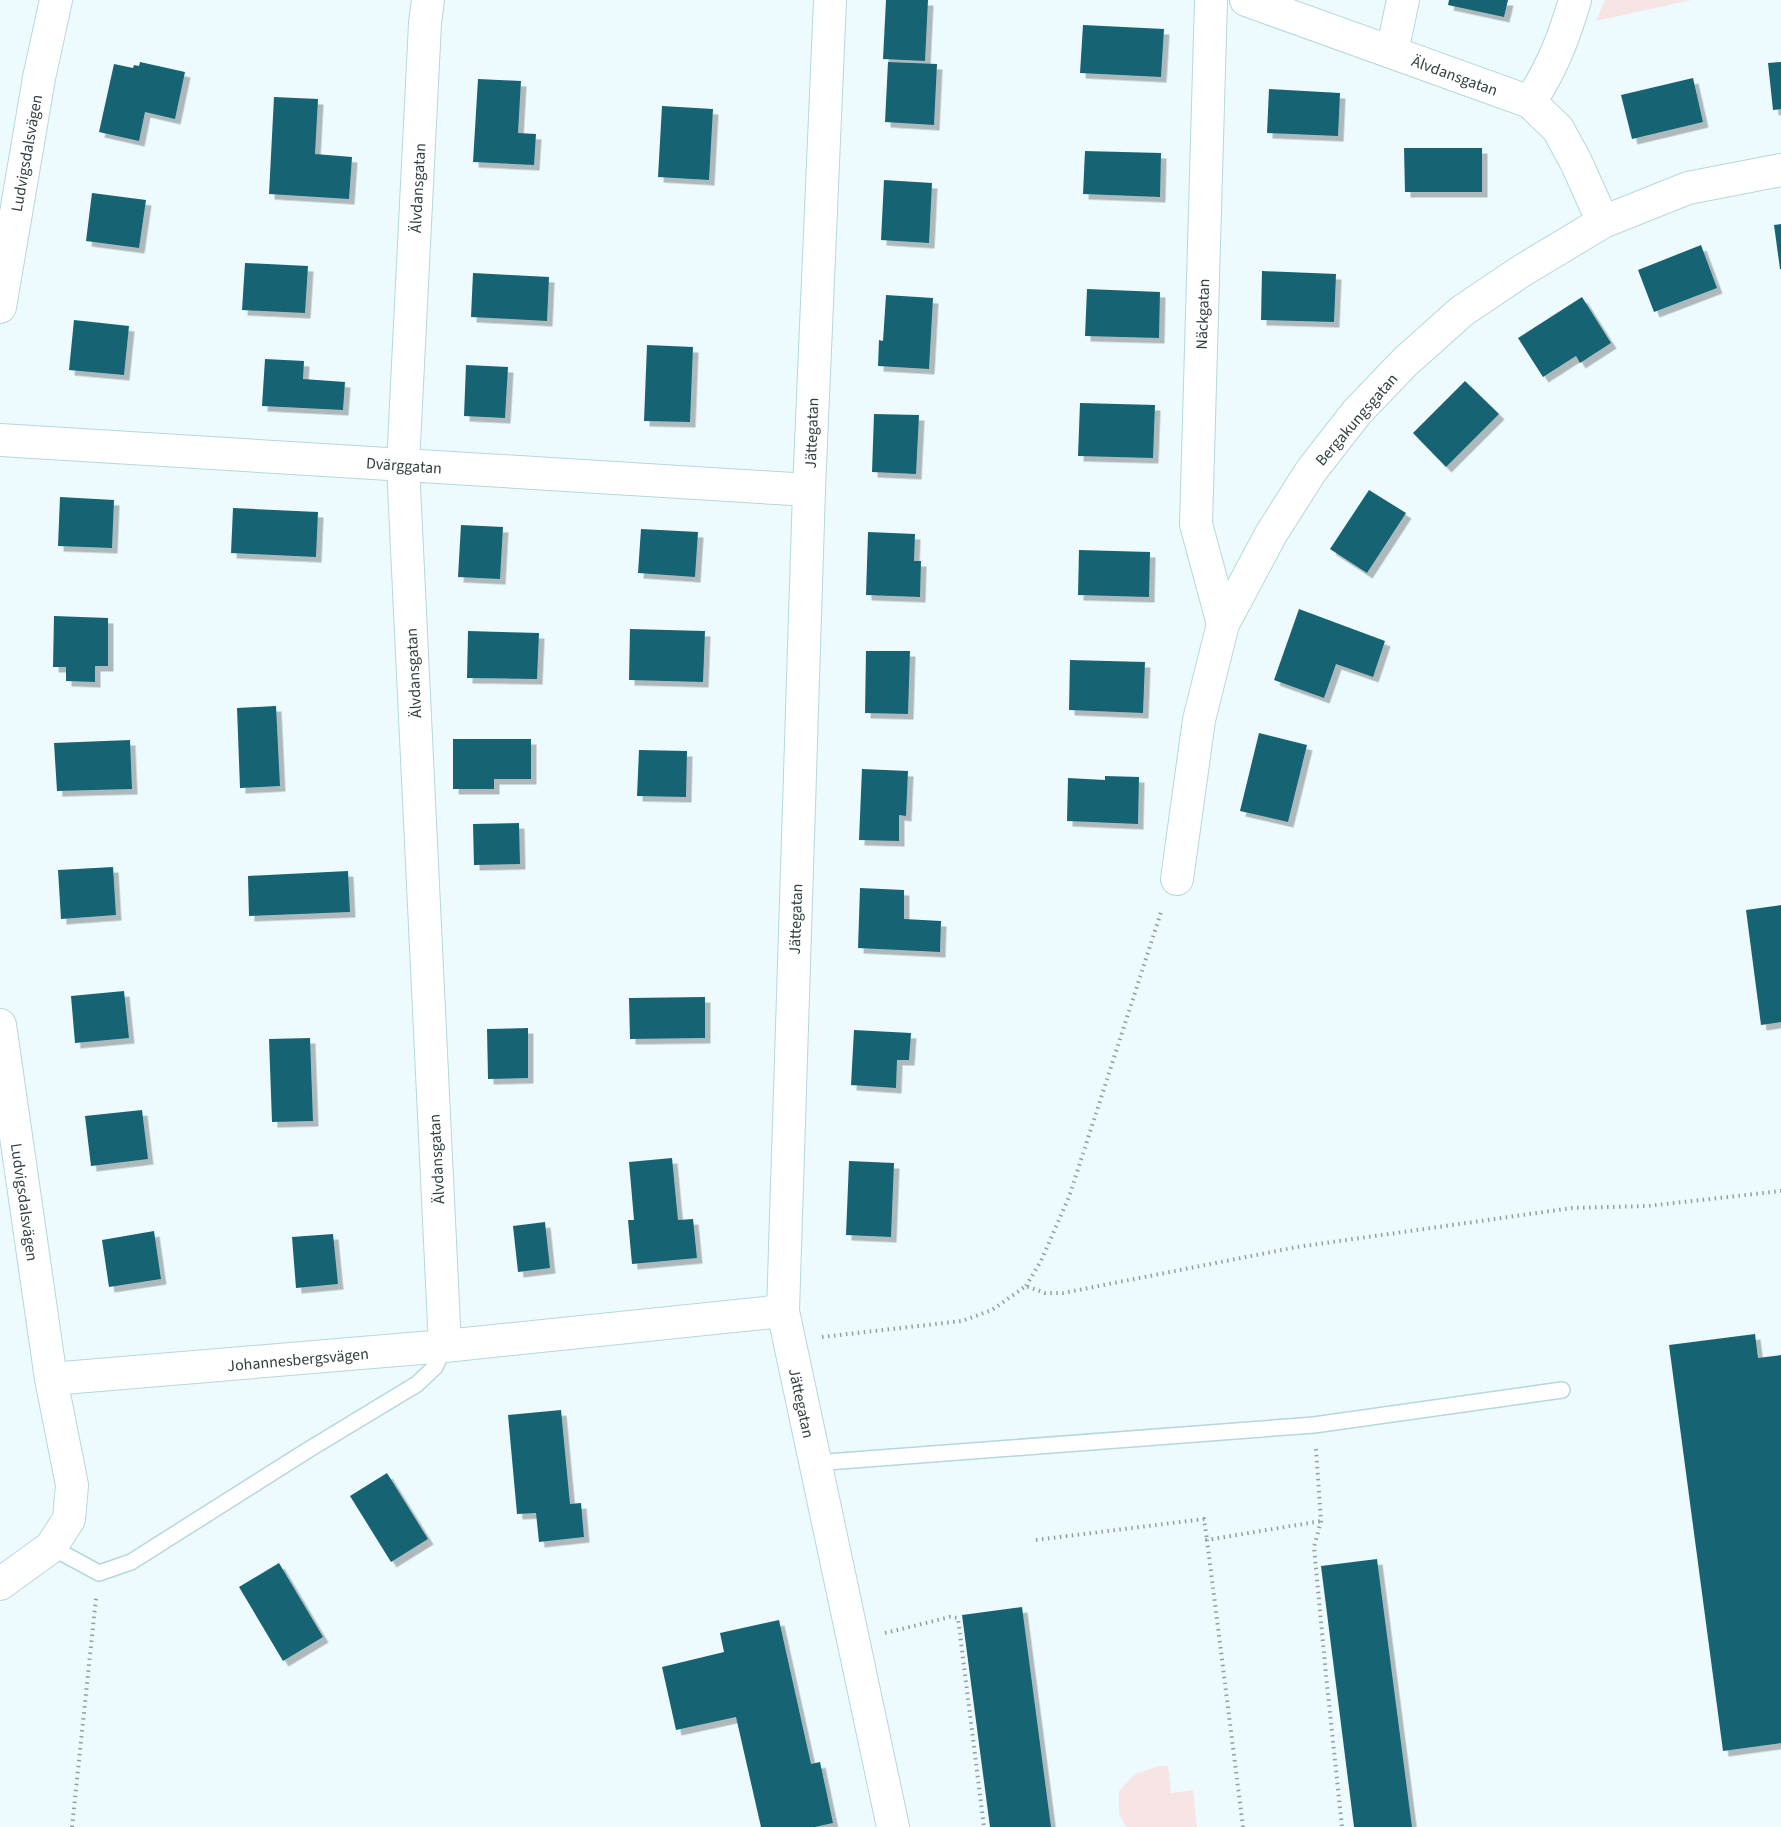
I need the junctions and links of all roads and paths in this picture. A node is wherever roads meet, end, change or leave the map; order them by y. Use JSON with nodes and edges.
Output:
{"nodes":[{"id":1,"x":56,"y":0,"type":"edge"},
{"id":2,"x":428,"y":0,"type":"edge"},
{"id":3,"x":830,"y":0,"type":"edge"},
{"id":4,"x":1211,"y":0,"type":"edge"},
{"id":5,"x":1246,"y":0,"type":"edge"},
{"id":6,"x":1402,"y":0,"type":"edge"},
{"id":7,"x":1575,"y":0,"type":"edge"},
{"id":8,"x":1392,"y":52,"type":"junction"},
{"id":9,"x":1530,"y":102,"type":"junction"},
{"id":10,"x":1781,"y":170,"type":"edge"},
{"id":11,"x":1603,"y":222,"type":"junction"},
{"id":12,"x":0,"y":307,"type":"edge"},
{"id":13,"x":0,"y":440,"type":"edge"},
{"id":14,"x":403,"y":465,"type":"junction"},
{"id":15,"x":809,"y":490,"type":"junction"},
{"id":16,"x":1224,"y":624,"type":"junction"},
{"id":17,"x":1177,"y":879,"type":"joint"},
{"id":18,"x":0,"y":1025,"type":"edge"},
{"id":19,"x":1781,"y":1191,"type":"edge"},
{"id":20,"x":1026,"y":1286,"type":"junction"},
{"id":21,"x":783,"y":1311,"type":"junction"},
{"id":22,"x":789,"y":1341,"type":"junction"},
{"id":23,"x":445,"y":1346,"type":"junction"},
{"id":24,"x":51,"y":1379,"type":"junction"},
{"id":25,"x":1562,"y":1390,"type":"dead end"},
{"id":26,"x":1314,"y":1425,"type":"junction"},
{"id":27,"x":814,"y":1463,"type":"junction"},
{"id":28,"x":1322,"y":1521,"type":"junction"},
{"id":29,"x":1036,"y":1540,"type":"dead end"},
{"id":30,"x":1207,"y":1540,"type":"junction"},
{"id":31,"x":51,"y":1547,"type":"junction"},
{"id":32,"x":99,"y":1573,"type":"junction"},
{"id":33,"x":0,"y":1584,"type":"edge"},
{"id":34,"x":853,"y":1640,"type":"junction"},
{"id":35,"x":72,"y":1827,"type":"edge"},
{"id":36,"x":893,"y":1827,"type":"edge"},
{"id":37,"x":984,"y":1827,"type":"edge"},
{"id":38,"x":1243,"y":1827,"type":"edge"},
{"id":39,"x":1342,"y":1827,"type":"edge"}],
"edges":[{"from":1,"to":12,"type":"street","name":"Ludvigsdalsvägen"},
{"from":2,"to":14,"type":"street","name":"Älvdansgatan"},
{"from":3,"to":15,"type":"street","name":"Jättegatan"},
{"from":4,"to":16,"type":"street","name":"Näckgatan"},
{"from":5,"to":8,"type":"street","name":"Älvdansgatan"},
{"from":6,"to":8,"type":"street"},
{"from":7,"to":9,"type":"street"},
{"from":8,"to":9,"type":"street","name":"Älvdansgatan"},
{"from":9,"to":11,"type":"street","name":"Älvdansgatan"},
{"from":10,"to":11,"type":"street","name":"Bergakungsgatan"},
{"from":11,"to":16,"type":"street","name":"Bergakungsgatan"},
{"from":13,"to":14,"type":"street","name":"Dvärggatan"},
{"from":14,"to":15,"type":"street","name":"Dvärggatan"},
{"from":14,"to":23,"type":"street","name":"Älvdansgatan"},
{"from":15,"to":21,"type":"street","name":"Jättegatan"},
{"from":16,"to":17,"type":"street","name":"Bergakungsgatan"},
{"from":17,"to":20,"type":"path"},
{"from":18,"to":24,"type":"street","name":"Ludvigsdalsvägen"},
{"from":19,"to":20,"type":"path"},
{"from":20,"to":22,"type":"path"},
{"from":21,"to":22,"type":"street","name":"Jättegatan"},
{"from":21,"to":23,"type":"street","name":"Johannesbergsvägen"},
{"from":22,"to":27,"type":"street","name":"Jättegatan"},
{"from":23,"to":24,"type":"street","name":"Johannesbergsvägen"},
{"from":23,"to":32,"type":"lane"},
{"from":24,"to":31,"type":"street"},
{"from":25,"to":26,"type":"lane"},
{"from":26,"to":27,"type":"lane"},
{"from":26,"to":28,"type":"path"},
{"from":27,"to":34,"type":"street","name":"Jättegatan"},
{"from":28,"to":30,"type":"path"},
{"from":28,"to":39,"type":"path"},
{"from":29,"to":30,"type":"path"},
{"from":30,"to":38,"type":"path"},
{"from":31,"to":32,"type":"lane"},
{"from":31,"to":33,"type":"street"},
{"from":32,"to":35,"type":"path"},
{"from":34,"to":36,"type":"street","name":"Jättegatan"},
{"from":34,"to":37,"type":"path"}]}
